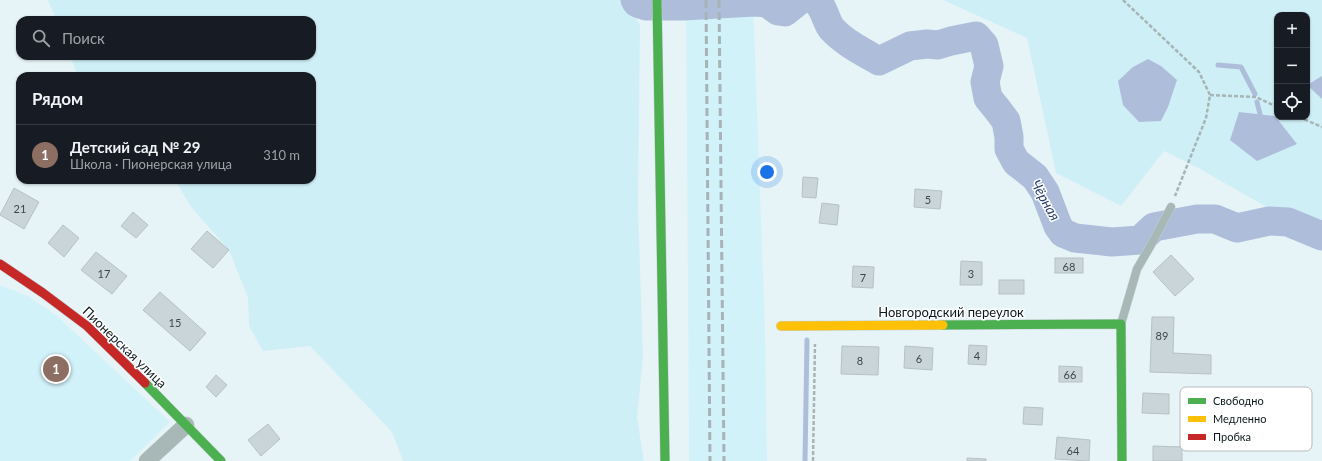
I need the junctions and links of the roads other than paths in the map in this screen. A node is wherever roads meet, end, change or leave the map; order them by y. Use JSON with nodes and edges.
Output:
{"nodes":[{"id":1,"x":657,"y":0,"type":"edge"},
{"id":2,"x":1171,"y":207,"type":"road end"},
{"id":3,"x":0,"y":264,"type":"edge"},
{"id":4,"x":1121,"y":324,"type":"junction"},
{"id":5,"x":781,"y":326,"type":"dead end"},
{"id":6,"x":186,"y":425,"type":"junction"},
{"id":7,"x":147,"y":461,"type":"edge"},
{"id":8,"x":221,"y":461,"type":"edge"},
{"id":9,"x":665,"y":461,"type":"edge"},
{"id":10,"x":1122,"y":461,"type":"edge"}],
"edges":[{"from":1,"to":9,"type":"street"},
{"from":2,"to":4,"type":"lane"},
{"from":3,"to":6,"type":"street","name":"Пионерская улица"},
{"from":4,"to":5,"type":"street","name":"Новгородский переулок"},
{"from":4,"to":10,"type":"street"},
{"from":6,"to":7,"type":"street"},
{"from":6,"to":8,"type":"street","name":"Пионерская улица"}]}
